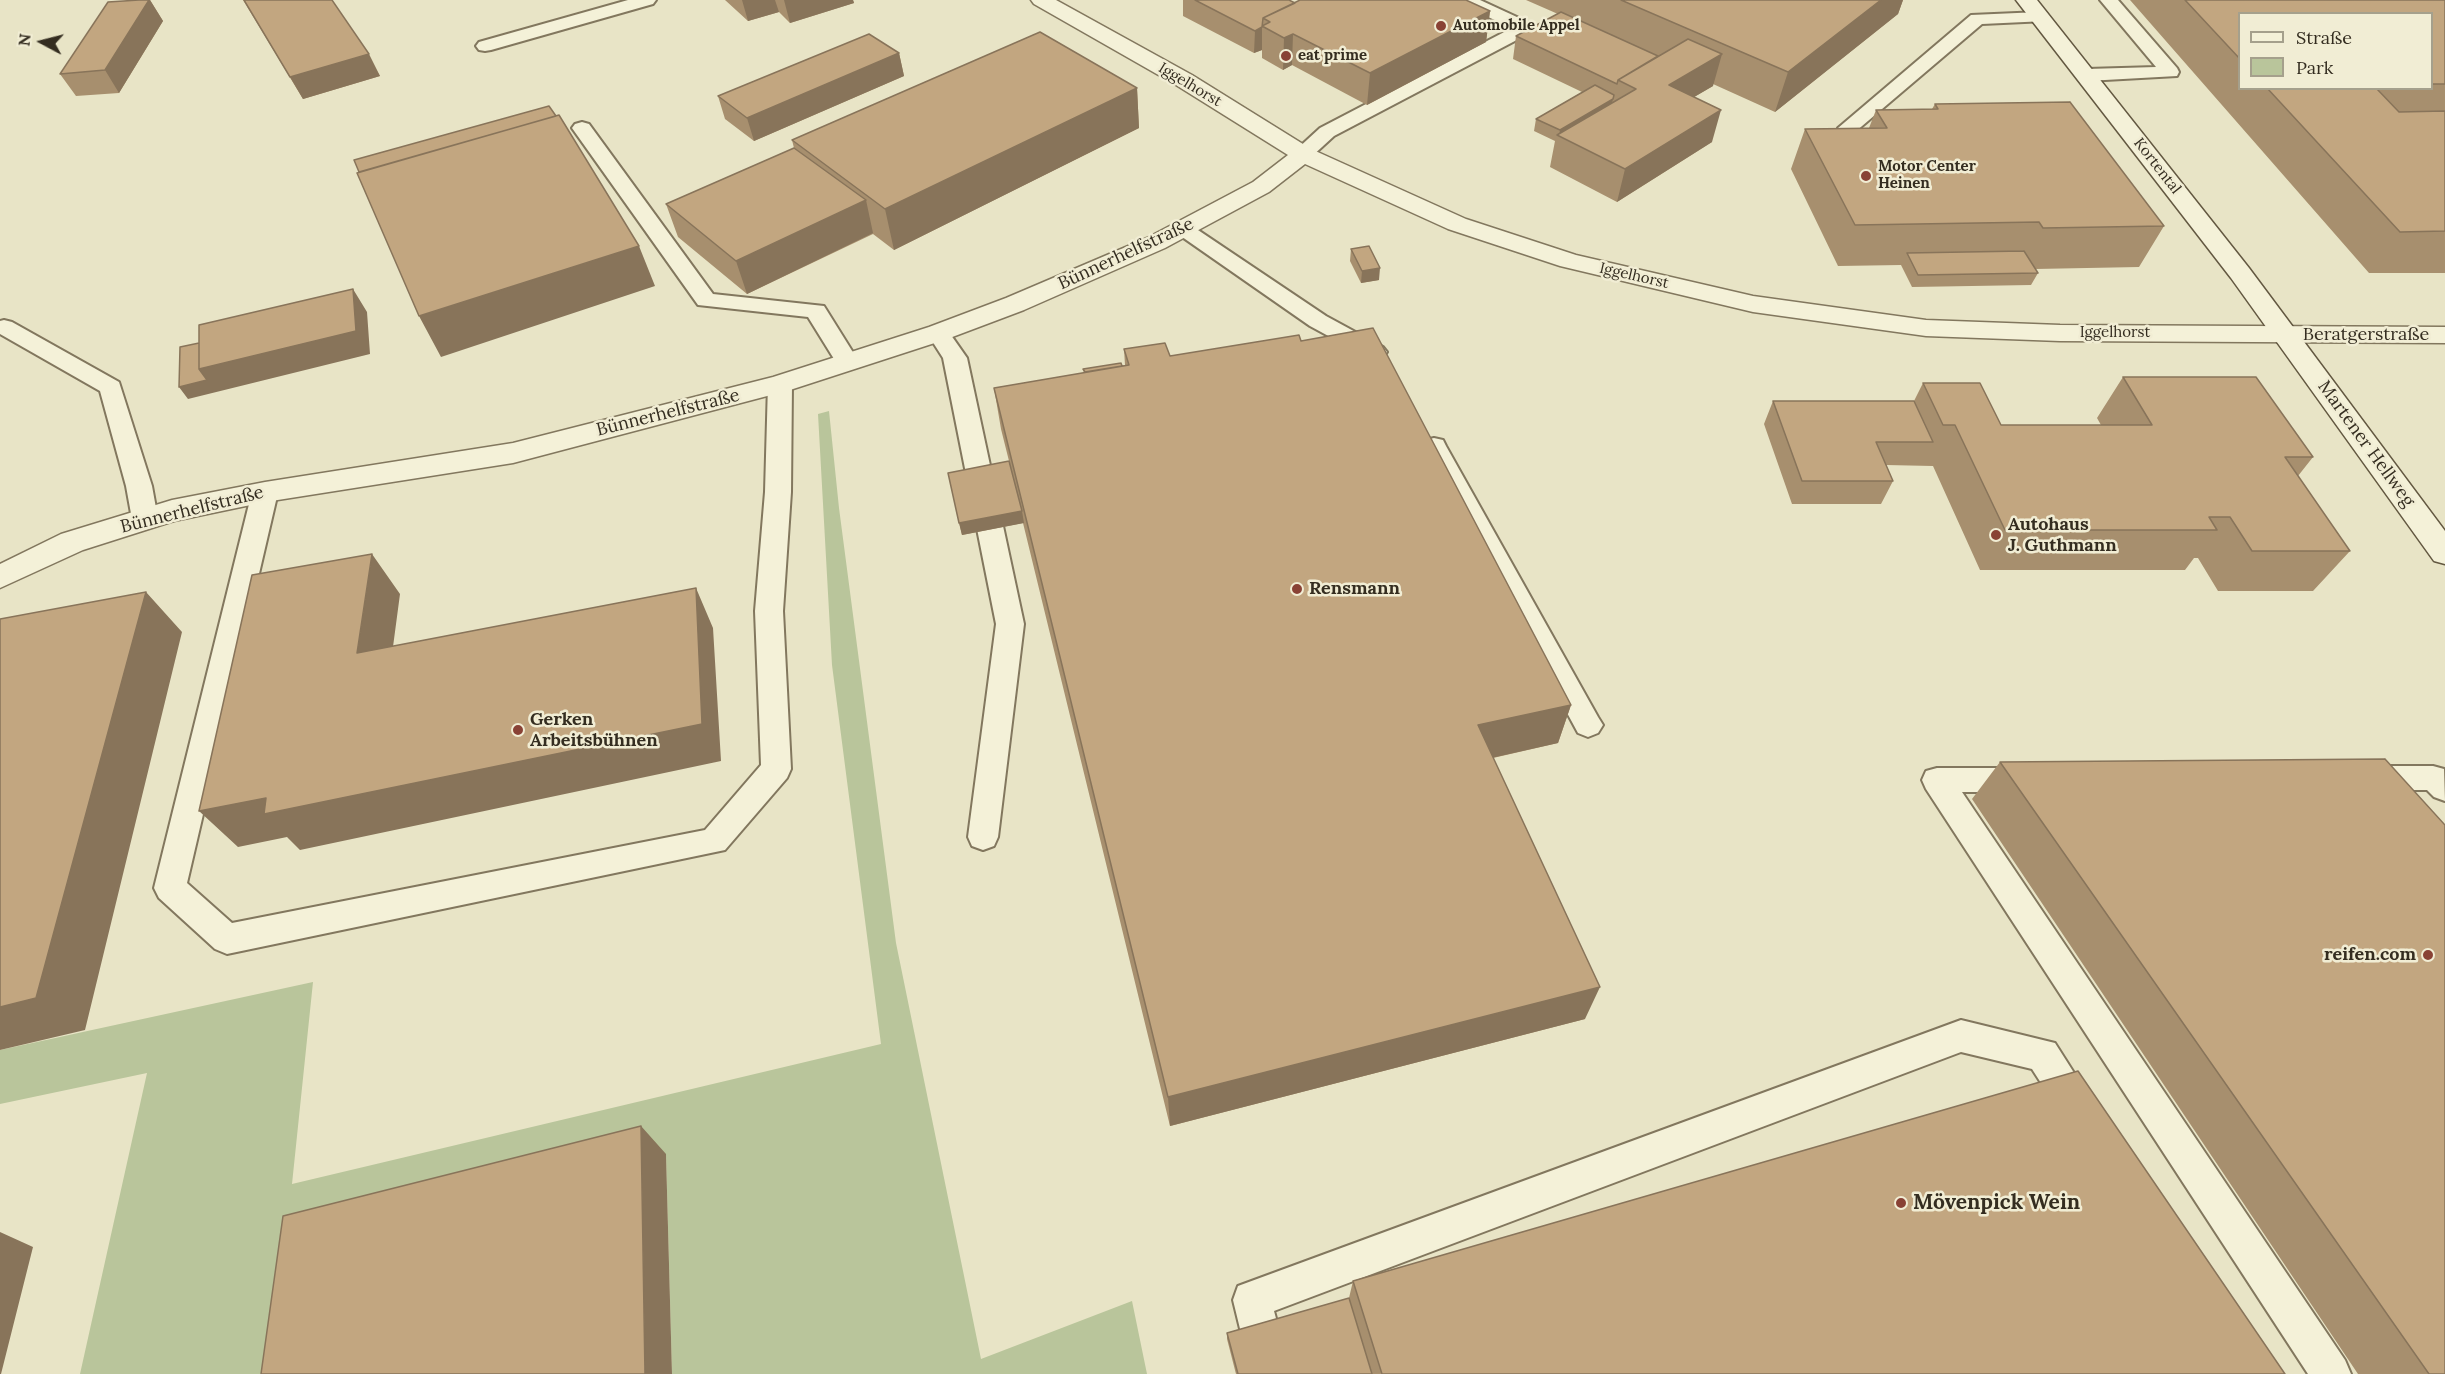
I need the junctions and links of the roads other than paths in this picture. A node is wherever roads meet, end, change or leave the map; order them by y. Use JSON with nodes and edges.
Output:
{"nodes":[{"id":1,"x":647,"y":0,"type":"edge"},
{"id":2,"x":1042,"y":0,"type":"edge"},
{"id":3,"x":1466,"y":0,"type":"edge"},
{"id":4,"x":2109,"y":0,"type":"edge"},
{"id":5,"x":2033,"y":8,"type":"edge"},
{"id":6,"x":485,"y":46,"type":"dead end"},
{"id":7,"x":2087,"y":75,"type":"junction"},
{"id":8,"x":582,"y":128,"type":"dead end"},
{"id":9,"x":1848,"y":128,"type":"edge"},
{"id":10,"x":1303,"y":153,"type":"junction"},
{"id":11,"x":675,"y":217,"type":"edge"},
{"id":12,"x":653,"y":227,"type":"junction"},
{"id":13,"x":1182,"y":228,"type":"junction"},
{"id":14,"x":4,"y":327,"type":"dead end"},
{"id":15,"x":938,"y":333,"type":"junction"},
{"id":16,"x":2286,"y":334,"type":"junction"},
{"id":17,"x":2445,"y":335,"type":"edge"},
{"id":18,"x":847,"y":362,"type":"junction"},
{"id":19,"x":1391,"y":369,"type":"edge"},
{"id":20,"x":780,"y":384,"type":"junction"},
{"id":21,"x":1420,"y":421,"type":"edge"},
{"id":22,"x":265,"y":492,"type":"junction"},
{"id":23,"x":145,"y":519,"type":"junction"},
{"id":24,"x":2445,"y":553,"type":"edge"},
{"id":25,"x":0,"y":578,"type":"edge"},
{"id":26,"x":1588,"y":725,"type":"dead end"},
{"id":27,"x":2339,"y":779,"type":"edge"},
{"id":28,"x":2055,"y":780,"type":"edge"},
{"id":29,"x":2445,"y":788,"type":"edge"},
{"id":30,"x":983,"y":837,"type":"dead end"},
{"id":31,"x":2094,"y":1135,"type":"edge"},
{"id":32,"x":1271,"y":1374,"type":"edge"},
{"id":33,"x":2331,"y":1374,"type":"edge"}],
"edges":[{"from":1,"to":6,"type":"lane"},
{"from":2,"to":10,"type":"street","name":"Iggelhorst"},
{"from":3,"to":10,"type":"lane"},
{"from":4,"to":7,"type":"lane"},
{"from":5,"to":7,"type":"street","name":"Kortental"},
{"from":5,"to":9,"type":"lane"},
{"from":7,"to":16,"type":"street","name":"Kortental"},
{"from":8,"to":12,"type":"lane"},
{"from":10,"to":13,"type":"street","name":"Bünnerhelfstraße"},
{"from":10,"to":16,"type":"street","name":"Iggelhorst"},
{"from":11,"to":12,"type":"lane"},
{"from":12,"to":18,"type":"lane"},
{"from":13,"to":15,"type":"street","name":"Bünnerhelfstraße"},
{"from":13,"to":19,"type":"lane"},
{"from":14,"to":23,"type":"lane"},
{"from":15,"to":18,"type":"street","name":"Bünnerhelfstraße"},
{"from":15,"to":30,"type":"lane"},
{"from":16,"to":17,"type":"street","name":"Beratgerstraße"},
{"from":16,"to":24,"type":"street","name":"Martener Hellweg"},
{"from":18,"to":20,"type":"street","name":"Bünnerhelfstraße"},
{"from":20,"to":22,"type":"street","name":"Bünnerhelfstraße"},
{"from":20,"to":22,"type":"lane"},
{"from":21,"to":26,"type":"lane"},
{"from":22,"to":23,"type":"street","name":"Bünnerhelfstraße"},
{"from":23,"to":25,"type":"street","name":"Bünnerhelfstraße"},
{"from":27,"to":29,"type":"lane"},
{"from":28,"to":33,"type":"lane"},
{"from":31,"to":32,"type":"lane"}]}
